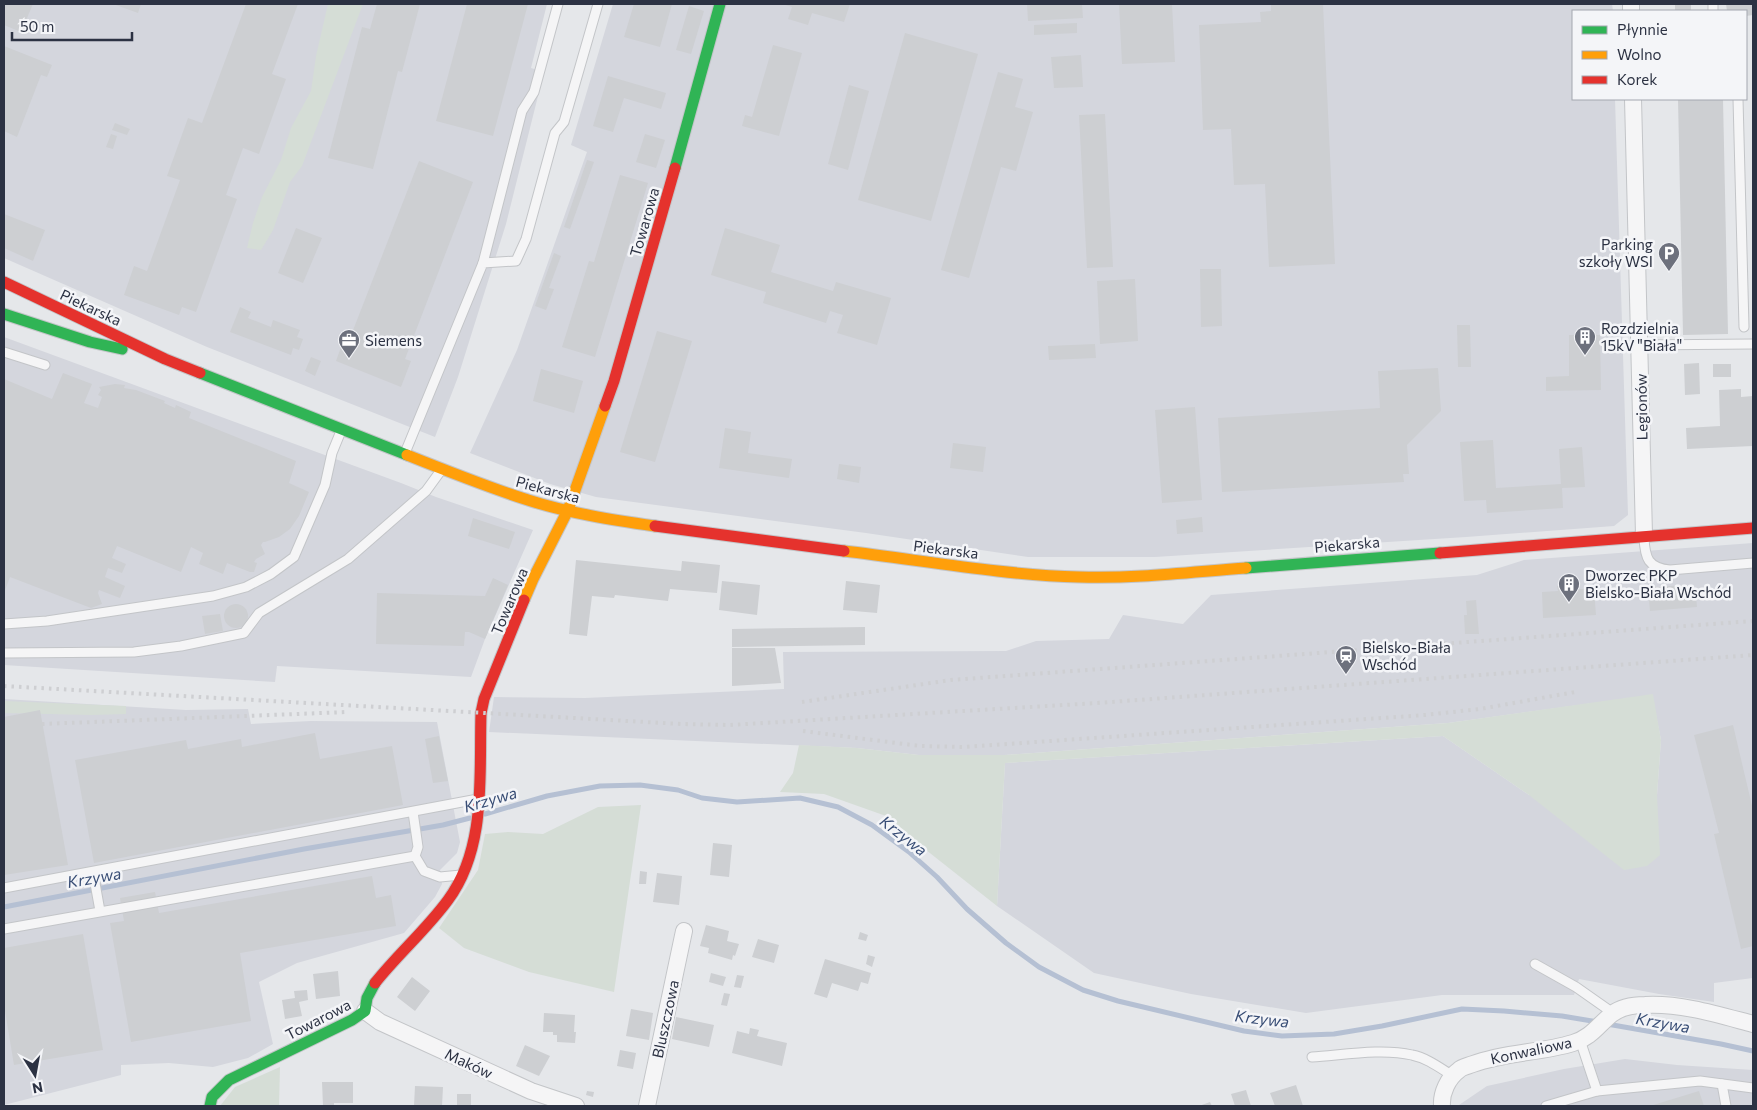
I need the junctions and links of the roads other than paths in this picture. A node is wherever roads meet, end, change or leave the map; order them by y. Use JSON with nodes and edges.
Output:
{"nodes":[{"id":1,"x":558,"y":4,"type":"edge"},
{"id":2,"x":598,"y":4,"type":"edge"},
{"id":3,"x":720,"y":4,"type":"edge"},
{"id":4,"x":1633,"y":100,"type":"edge"},
{"id":5,"x":1738,"y":100,"type":"edge"},
{"id":6,"x":483,"y":263,"type":"junction"},
{"id":7,"x":4,"y":282,"type":"edge"},
{"id":8,"x":4,"y":314,"type":"edge"},
{"id":9,"x":1744,"y":327,"type":"dead end"},
{"id":10,"x":1753,"y":344,"type":"edge"},
{"id":11,"x":1639,"y":345,"type":"junction"},
{"id":12,"x":4,"y":352,"type":"edge"},
{"id":13,"x":165,"y":359,"type":"junction"},
{"id":14,"x":45,"y":365,"type":"dead end"},
{"id":15,"x":342,"y":429,"type":"junction"},
{"id":16,"x":404,"y":454,"type":"junction"},
{"id":17,"x":442,"y":469,"type":"junction"},
{"id":18,"x":568,"y":510,"type":"junction"},
{"id":19,"x":1753,"y":528,"type":"edge"},
{"id":20,"x":1644,"y":535,"type":"junction"},
{"id":21,"x":1753,"y":563,"type":"edge"},
{"id":22,"x":4,"y":624,"type":"edge"},
{"id":23,"x":4,"y":652,"type":"edge"},
{"id":24,"x":478,"y":803,"type":"junction"},
{"id":25,"x":414,"y":817,"type":"junction"},
{"id":26,"x":417,"y":851,"type":"junction"},
{"id":27,"x":93,"y":872,"type":"junction"},
{"id":28,"x":464,"y":875,"type":"junction"},
{"id":29,"x":4,"y":888,"type":"edge"},
{"id":30,"x":100,"y":911,"type":"junction"},
{"id":31,"x":4,"y":929,"type":"edge"},
{"id":32,"x":684,"y":931,"type":"dead end"},
{"id":33,"x":1535,"y":964,"type":"dead end"},
{"id":34,"x":365,"y":1010,"type":"junction"},
{"id":35,"x":1613,"y":1013,"type":"junction"},
{"id":36,"x":1753,"y":1024,"type":"edge"},
{"id":37,"x":1585,"y":1038,"type":"junction"},
{"id":38,"x":1312,"y":1057,"type":"dead end"},
{"id":39,"x":1453,"y":1076,"type":"junction"},
{"id":40,"x":1722,"y":1084,"type":"junction"},
{"id":41,"x":1753,"y":1088,"type":"edge"},
{"id":42,"x":1597,"y":1091,"type":"junction"},
{"id":43,"x":552,"y":1103,"type":"edge"},
{"id":44,"x":210,"y":1106,"type":"edge"},
{"id":45,"x":576,"y":1106,"type":"edge"},
{"id":46,"x":646,"y":1106,"type":"edge"},
{"id":47,"x":1442,"y":1106,"type":"edge"},
{"id":48,"x":1546,"y":1106,"type":"edge"},
{"id":49,"x":1726,"y":1106,"type":"edge"}],
"edges":[{"from":1,"to":6,"type":"lane"},
{"from":2,"to":6,"type":"lane"},
{"from":3,"to":18,"type":"street","name":"Towarowa"},
{"from":4,"to":11,"type":"street","name":"Legionów"},
{"from":5,"to":9,"type":"lane"},
{"from":6,"to":16,"type":"lane"},
{"from":7,"to":13,"type":"street","name":"Piekarska"},
{"from":8,"to":13,"type":"street","name":"Piekarska"},
{"from":10,"to":11,"type":"lane"},
{"from":11,"to":20,"type":"street","name":"Legionów"},
{"from":12,"to":14,"type":"lane"},
{"from":13,"to":15,"type":"street","name":"Piekarska"},
{"from":15,"to":16,"type":"street","name":"Piekarska"},
{"from":15,"to":22,"type":"lane"},
{"from":16,"to":17,"type":"street","name":"Piekarska"},
{"from":17,"to":18,"type":"street","name":"Piekarska"},
{"from":17,"to":23,"type":"lane"},
{"from":18,"to":20,"type":"street","name":"Piekarska"},
{"from":18,"to":24,"type":"street","name":"Towarowa"},
{"from":19,"to":20,"type":"street","name":"Piekarska"},
{"from":20,"to":21,"type":"lane"},
{"from":24,"to":25,"type":"lane"},
{"from":24,"to":28,"type":"street","name":"Towarowa"},
{"from":25,"to":26,"type":"lane"},
{"from":25,"to":27,"type":"lane"},
{"from":26,"to":28,"type":"lane"},
{"from":26,"to":30,"type":"lane"},
{"from":27,"to":29,"type":"lane"},
{"from":27,"to":30,"type":"lane"},
{"from":28,"to":34,"type":"street","name":"Towarowa"},
{"from":30,"to":31,"type":"lane"},
{"from":32,"to":46,"type":"street","name":"Bluszczowa"},
{"from":33,"to":35,"type":"lane"},
{"from":34,"to":43,"type":"street","name":"Maków"},
{"from":34,"to":44,"type":"street","name":"Towarowa"},
{"from":35,"to":36,"type":"street","name":"Konwaliowa"},
{"from":35,"to":37,"type":"street","name":"Konwaliowa"},
{"from":37,"to":39,"type":"street","name":"Konwaliowa"},
{"from":37,"to":42,"type":"lane"},
{"from":38,"to":39,"type":"lane"},
{"from":39,"to":47,"type":"street"},
{"from":40,"to":41,"type":"lane"},
{"from":40,"to":42,"type":"lane"},
{"from":40,"to":49,"type":"lane"},
{"from":42,"to":48,"type":"lane"},
{"from":43,"to":45,"type":"street","name":"Maków"}]}
